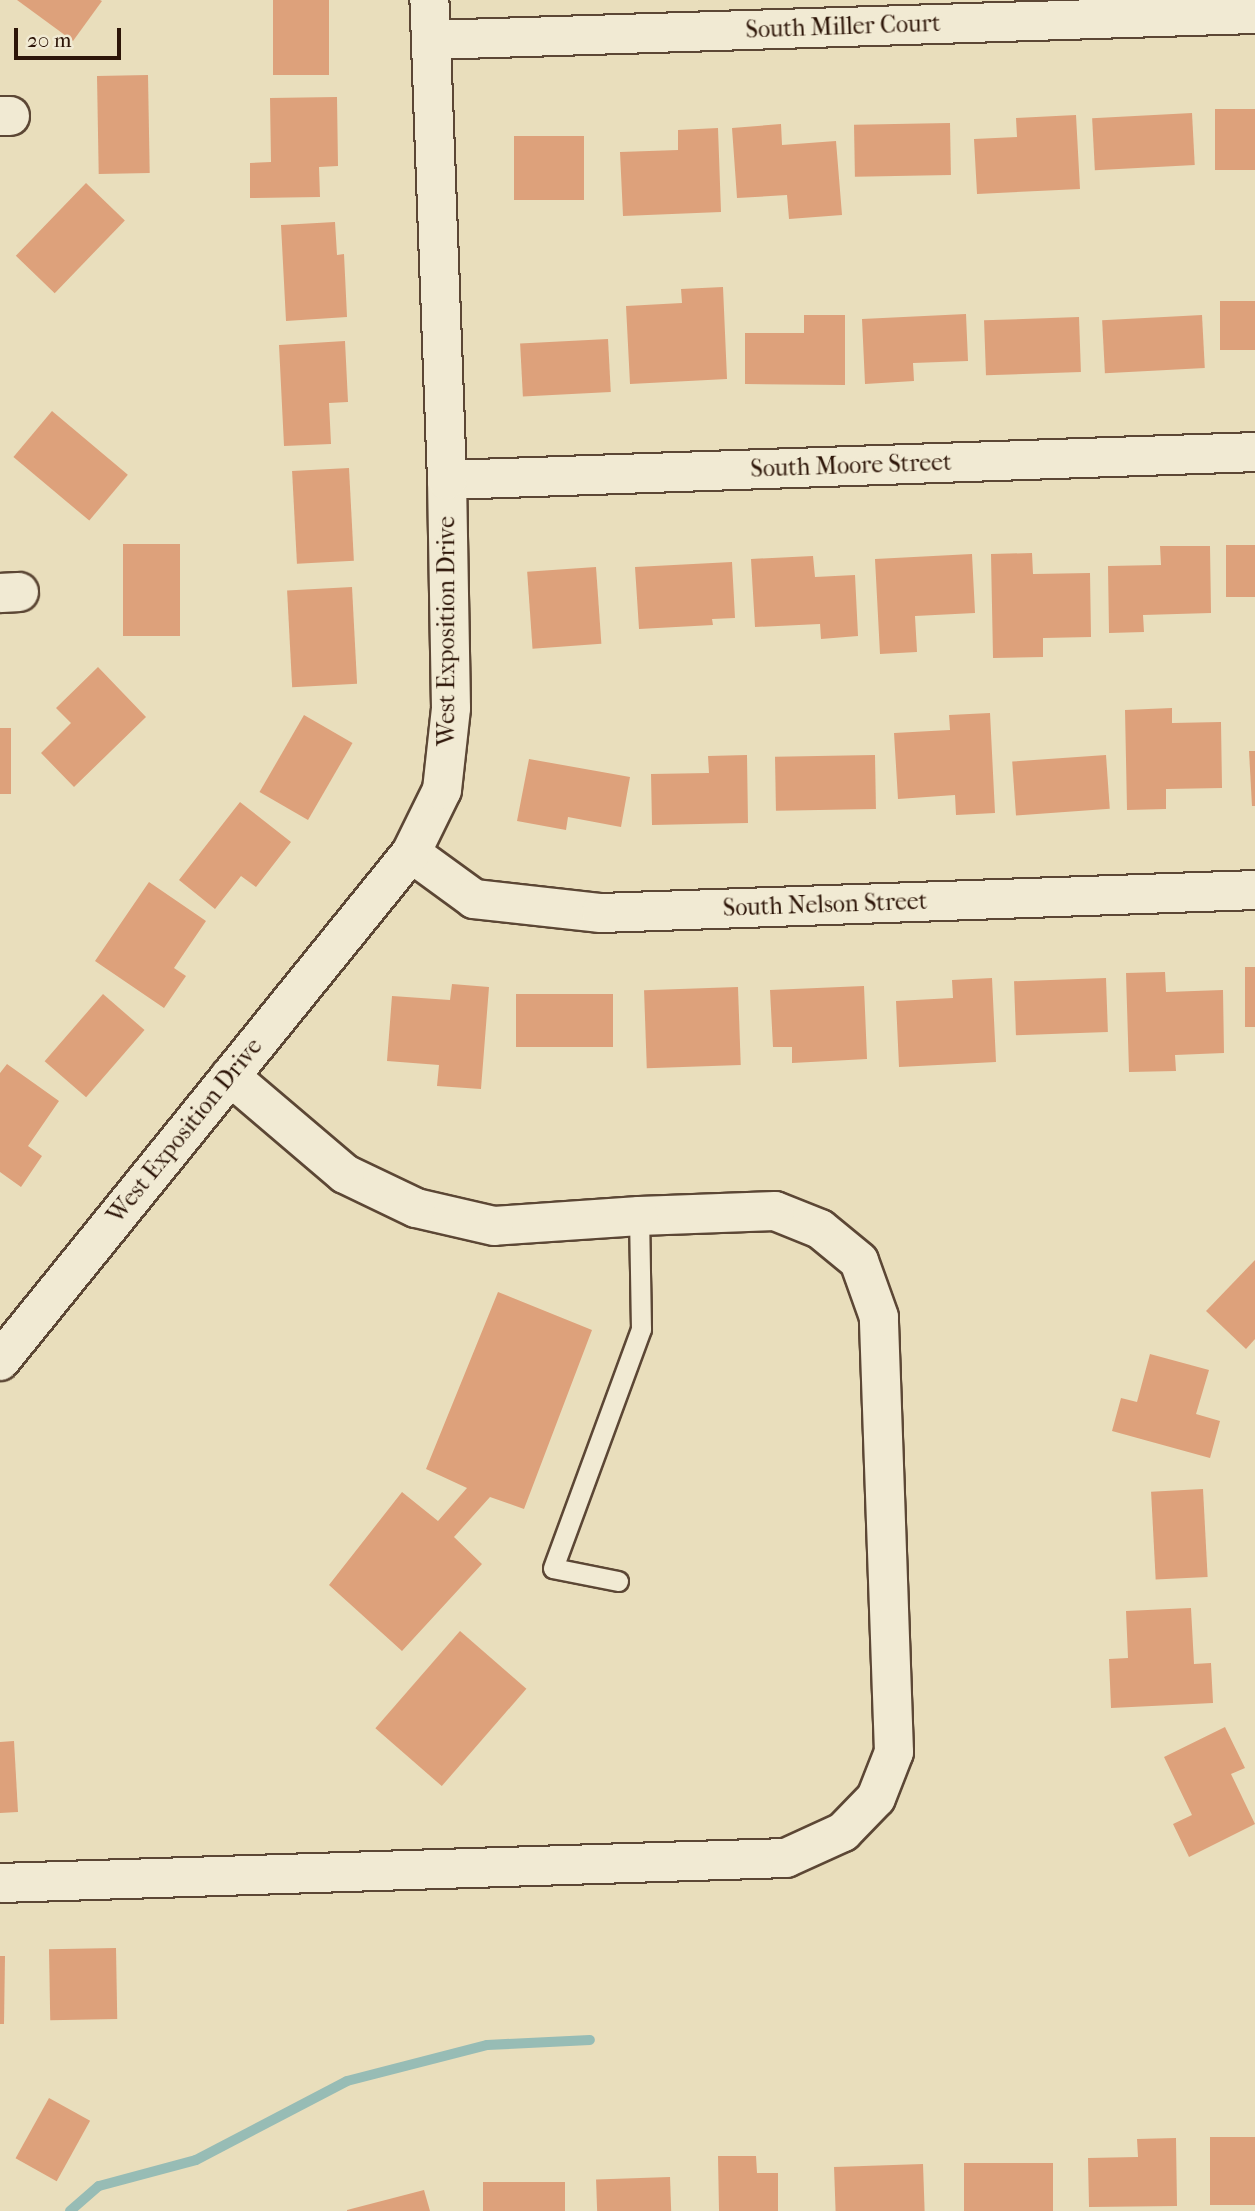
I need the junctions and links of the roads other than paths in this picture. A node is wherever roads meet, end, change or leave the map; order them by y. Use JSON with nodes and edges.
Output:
{"nodes":[{"id":1,"x":429,"y":0,"type":"edge"},
{"id":2,"x":1255,"y":14,"type":"edge"},
{"id":3,"x":431,"y":40,"type":"junction"},
{"id":4,"x":1255,"y":452,"type":"edge"},
{"id":5,"x":447,"y":480,"type":"junction"},
{"id":6,"x":411,"y":853,"type":"junction"},
{"id":7,"x":1255,"y":890,"type":"edge"},
{"id":8,"x":230,"y":1076,"type":"junction"},
{"id":9,"x":639,"y":1216,"type":"junction"},
{"id":10,"x":0,"y":1361,"type":"edge"},
{"id":11,"x":618,"y":1581,"type":"dead end"},
{"id":12,"x":0,"y":1883,"type":"edge"}],
"edges":[{"from":1,"to":3,"type":"street","name":"West Exposition Drive"},
{"from":2,"to":3,"type":"street","name":"South Miller Court"},
{"from":3,"to":5,"type":"street","name":"West Exposition Drive"},
{"from":4,"to":5,"type":"street","name":"South Moore Street"},
{"from":5,"to":6,"type":"street","name":"West Exposition Drive"},
{"from":6,"to":7,"type":"street","name":"South Nelson Street"},
{"from":6,"to":8,"type":"street","name":"West Exposition Drive"},
{"from":8,"to":9,"type":"street"},
{"from":8,"to":10,"type":"street","name":"West Exposition Drive"},
{"from":9,"to":11,"type":"lane"},
{"from":9,"to":12,"type":"street"}]}
